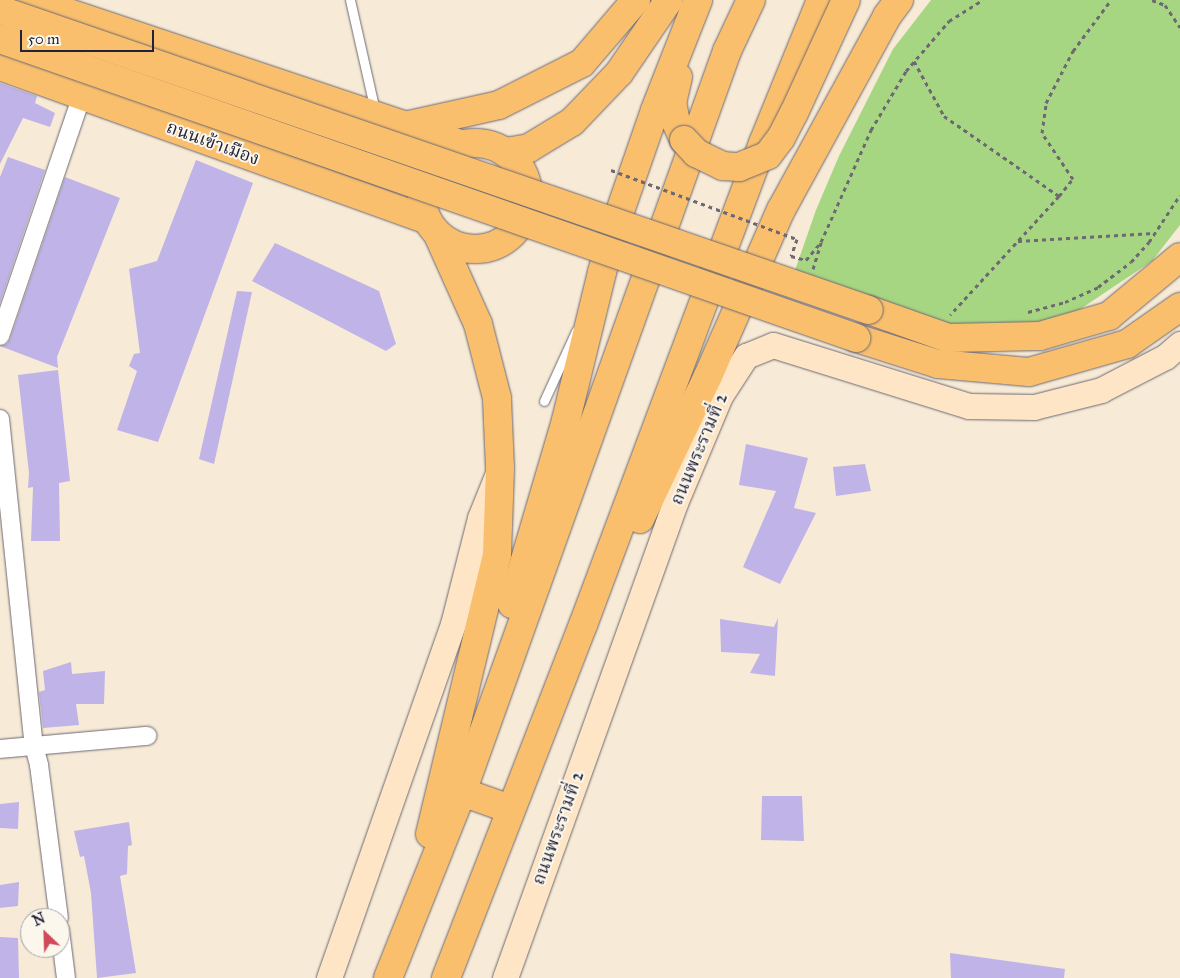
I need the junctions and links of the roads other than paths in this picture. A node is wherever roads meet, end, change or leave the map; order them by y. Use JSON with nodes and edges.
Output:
{"nodes":[{"id":1,"x":30,"y":0,"type":"edge"},
{"id":2,"x":350,"y":0,"type":"edge"},
{"id":3,"x":636,"y":0,"type":"edge"},
{"id":4,"x":669,"y":0,"type":"edge"},
{"id":5,"x":698,"y":0,"type":"edge"},
{"id":6,"x":710,"y":0,"type":"edge"},
{"id":7,"x":751,"y":0,"type":"edge"},
{"id":8,"x":821,"y":0,"type":"edge"},
{"id":9,"x":846,"y":0,"type":"edge"},
{"id":10,"x":899,"y":0,"type":"edge"},
{"id":11,"x":0,"y":10,"type":"edge"},
{"id":12,"x":0,"y":39,"type":"edge"},
{"id":13,"x":0,"y":66,"type":"edge"},
{"id":14,"x":82,"y":95,"type":"junction"},
{"id":15,"x":376,"y":116,"type":"junction"},
{"id":16,"x":404,"y":126,"type":"junction"},
{"id":17,"x":460,"y":144,"type":"junction"},
{"id":18,"x":504,"y":152,"type":"junction"},
{"id":19,"x":528,"y":189,"type":"junction"},
{"id":20,"x":618,"y":220,"type":"junction"},
{"id":21,"x":520,"y":225,"type":"junction"},
{"id":22,"x":432,"y":228,"type":"junction"},
{"id":23,"x":1180,"y":257,"type":"edge"},
{"id":24,"x":604,"y":264,"type":"junction"},
{"id":25,"x":1180,"y":307,"type":"edge"},
{"id":26,"x":0,"y":336,"type":"edge"},
{"id":27,"x":1180,"y":344,"type":"edge"},
{"id":28,"x":544,"y":401,"type":"dead end"},
{"id":29,"x":0,"y":419,"type":"edge"},
{"id":30,"x":500,"y":468,"type":"junction"},
{"id":31,"x":583,"y":625,"type":"junction"},
{"id":32,"x":147,"y":736,"type":"dead end"},
{"id":33,"x":34,"y":746,"type":"junction"},
{"id":34,"x":0,"y":749,"type":"edge"},
{"id":35,"x":462,"y":792,"type":"junction"},
{"id":36,"x":510,"y":809,"type":"junction"},
{"id":37,"x":57,"y":908,"type":"edge"},
{"id":38,"x":408,"y":926,"type":"junction"},
{"id":39,"x":64,"y":958,"type":"edge"},
{"id":40,"x":66,"y":978,"type":"edge"},
{"id":41,"x":329,"y":978,"type":"edge"},
{"id":42,"x":388,"y":978,"type":"edge"},
{"id":43,"x":446,"y":978,"type":"edge"},
{"id":44,"x":505,"y":978,"type":"edge"}],
"edges":[{"from":1,"to":15,"type":"main road"},
{"from":2,"to":15,"type":"lane"},
{"from":3,"to":16,"type":"main road"},
{"from":4,"to":18,"type":"main road"},
{"from":5,"to":20,"type":"main road"},
{"from":6,"to":9,"type":"main road","bridge":true},
{"from":7,"to":35,"type":"main road"},
{"from":8,"to":31,"type":"main road"},
{"from":10,"to":31,"type":"main road"},
{"from":11,"to":23,"type":"main road","bridge":true},
{"from":12,"to":25,"type":"main road","bridge":true},
{"from":13,"to":14,"type":"main road","name":"ถนนเข้าเมือง"},
{"from":14,"to":22,"type":"main road","name":"ถนนเข้าเมือง"},
{"from":14,"to":26,"type":"street"},
{"from":15,"to":16,"type":"main road"},
{"from":16,"to":17,"type":"main road"},
{"from":17,"to":18,"type":"main road"},
{"from":17,"to":22,"type":"main road"},
{"from":18,"to":19,"type":"main road"},
{"from":19,"to":20,"type":"main road"},
{"from":19,"to":21,"type":"main road"},
{"from":20,"to":24,"type":"main road"},
{"from":21,"to":22,"type":"main road","name":"ถนนเข้าเมือง"},
{"from":21,"to":24,"type":"main road"},
{"from":22,"to":30,"type":"main road"},
{"from":24,"to":28,"type":"lane"},
{"from":24,"to":35,"type":"main road"},
{"from":27,"to":44,"type":"main road","name":"ถนนพระรามที่ 2"},
{"from":29,"to":33,"type":"street"},
{"from":30,"to":38,"type":"main road"},
{"from":30,"to":41,"type":"main road"},
{"from":31,"to":36,"type":"main road"},
{"from":32,"to":33,"type":"street"},
{"from":33,"to":34,"type":"street"},
{"from":33,"to":37,"type":"street"},
{"from":35,"to":36,"type":"main road"},
{"from":35,"to":38,"type":"main road"},
{"from":36,"to":43,"type":"main road"},
{"from":38,"to":42,"type":"main road"},
{"from":39,"to":40,"type":"street"}]}
